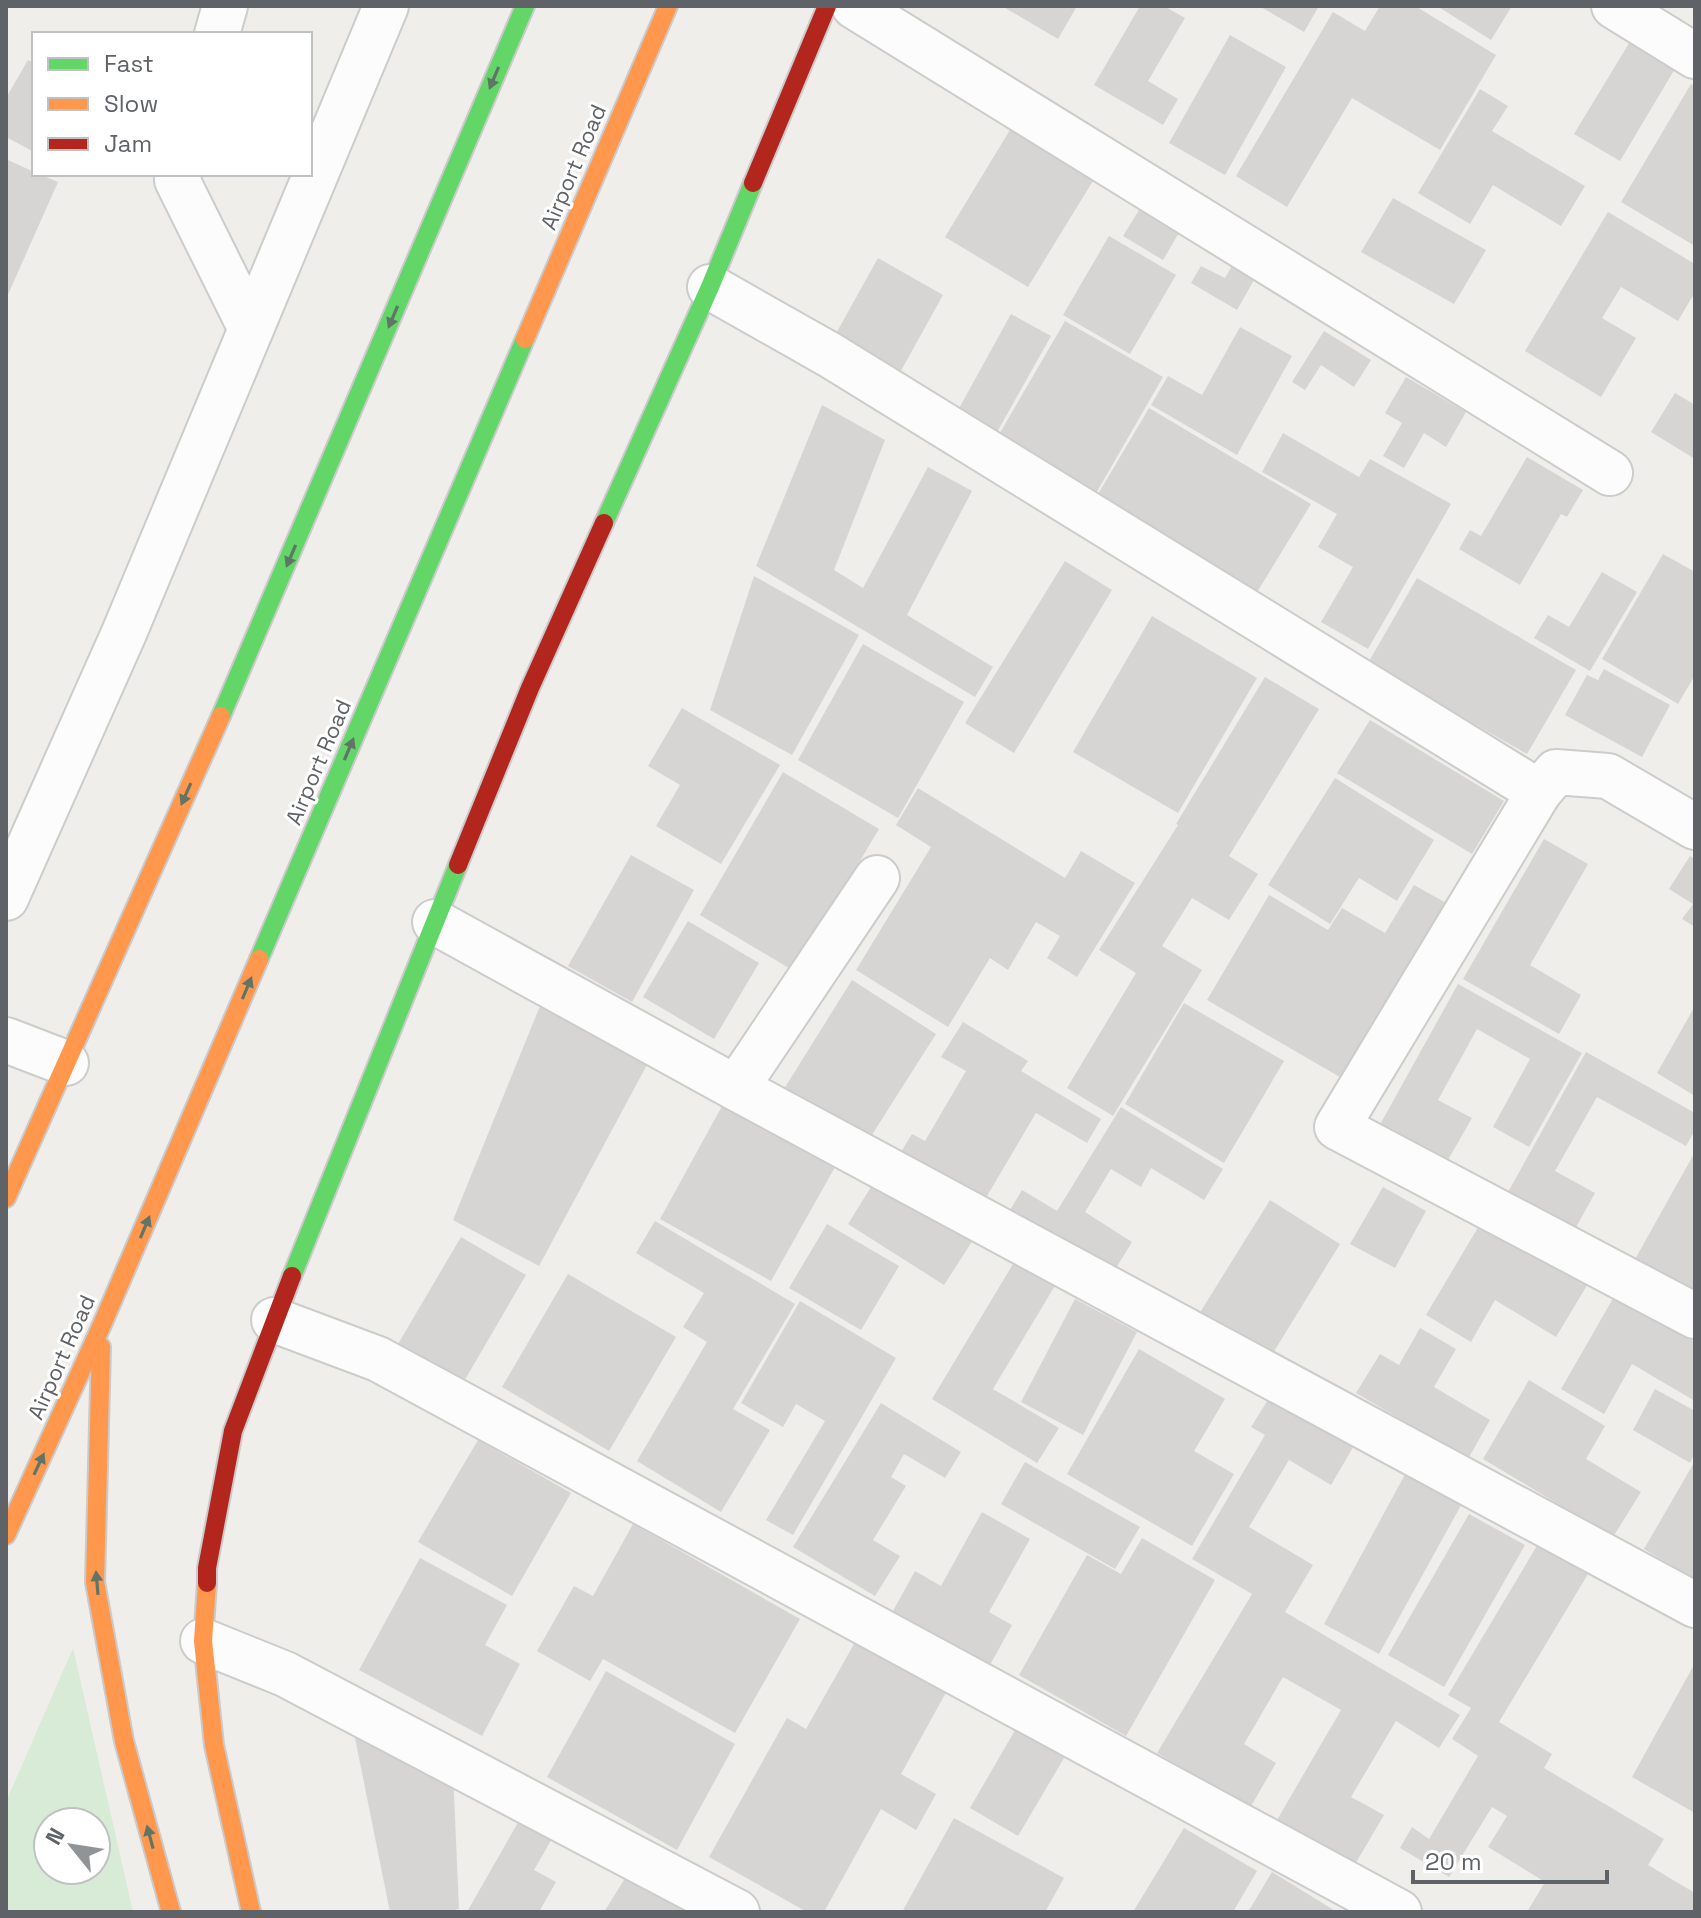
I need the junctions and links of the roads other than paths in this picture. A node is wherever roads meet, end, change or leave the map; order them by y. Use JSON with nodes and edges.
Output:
{"nodes":[{"id":1,"x":225,"y":6,"type":"edge"},
{"id":2,"x":386,"y":6,"type":"edge"},
{"id":3,"x":525,"y":6,"type":"edge"},
{"id":4,"x":668,"y":6,"type":"edge"},
{"id":5,"x":827,"y":6,"type":"edge"},
{"id":6,"x":854,"y":6,"type":"edge"},
{"id":7,"x":1614,"y":6,"type":"edge"},
{"id":8,"x":218,"y":32,"type":"edge"},
{"id":9,"x":1695,"y":56,"type":"edge"},
{"id":10,"x":178,"y":176,"type":"edge"},
{"id":11,"x":710,"y":287,"type":"junction"},
{"id":12,"x":251,"y":329,"type":"junction"},
{"id":13,"x":1610,"y":473,"type":"dead end"},
{"id":14,"x":1539,"y":792,"type":"junction"},
{"id":15,"x":1695,"y":827,"type":"edge"},
{"id":16,"x":877,"y":878,"type":"dead end"},
{"id":17,"x":6,"y":898,"type":"edge"},
{"id":18,"x":435,"y":922,"type":"junction"},
{"id":19,"x":6,"y":1040,"type":"edge"},
{"id":20,"x":66,"y":1063,"type":"junction"},
{"id":21,"x":736,"y":1088,"type":"junction"},
{"id":22,"x":6,"y":1198,"type":"edge"},
{"id":23,"x":1695,"y":1316,"type":"edge"},
{"id":24,"x":274,"y":1320,"type":"junction"},
{"id":25,"x":101,"y":1327,"type":"junction"},
{"id":26,"x":6,"y":1535,"type":"edge"},
{"id":27,"x":1695,"y":1605,"type":"edge"},
{"id":28,"x":203,"y":1641,"type":"junction"},
{"id":29,"x":171,"y":1912,"type":"edge"},
{"id":30,"x":251,"y":1912,"type":"edge"},
{"id":31,"x":737,"y":1912,"type":"edge"},
{"id":32,"x":1399,"y":1912,"type":"edge"}],
"edges":[{"from":1,"to":8,"type":"street"},
{"from":2,"to":12,"type":"street"},
{"from":3,"to":20,"type":"main road","one_way":true},
{"from":25,"to":4,"type":"main road","name":"Airport Road","one_way":true},
{"from":5,"to":11,"type":"main road"},
{"from":6,"to":13,"type":"street"},
{"from":7,"to":9,"type":"street"},
{"from":10,"to":12,"type":"street"},
{"from":11,"to":14,"type":"street"},
{"from":11,"to":18,"type":"main road"},
{"from":12,"to":17,"type":"street"},
{"from":14,"to":15,"type":"street"},
{"from":14,"to":23,"type":"street"},
{"from":16,"to":21,"type":"street"},
{"from":18,"to":21,"type":"street"},
{"from":18,"to":24,"type":"main road"},
{"from":19,"to":20,"type":"street"},
{"from":20,"to":22,"type":"main road"},
{"from":21,"to":27,"type":"street"},
{"from":24,"to":28,"type":"main road"},
{"from":24,"to":32,"type":"street"},
{"from":26,"to":25,"type":"main road","name":"Airport Road","one_way":true},
{"from":29,"to":25,"type":"main road","one_way":true},
{"from":28,"to":30,"type":"main road"},
{"from":28,"to":31,"type":"street"}]}
